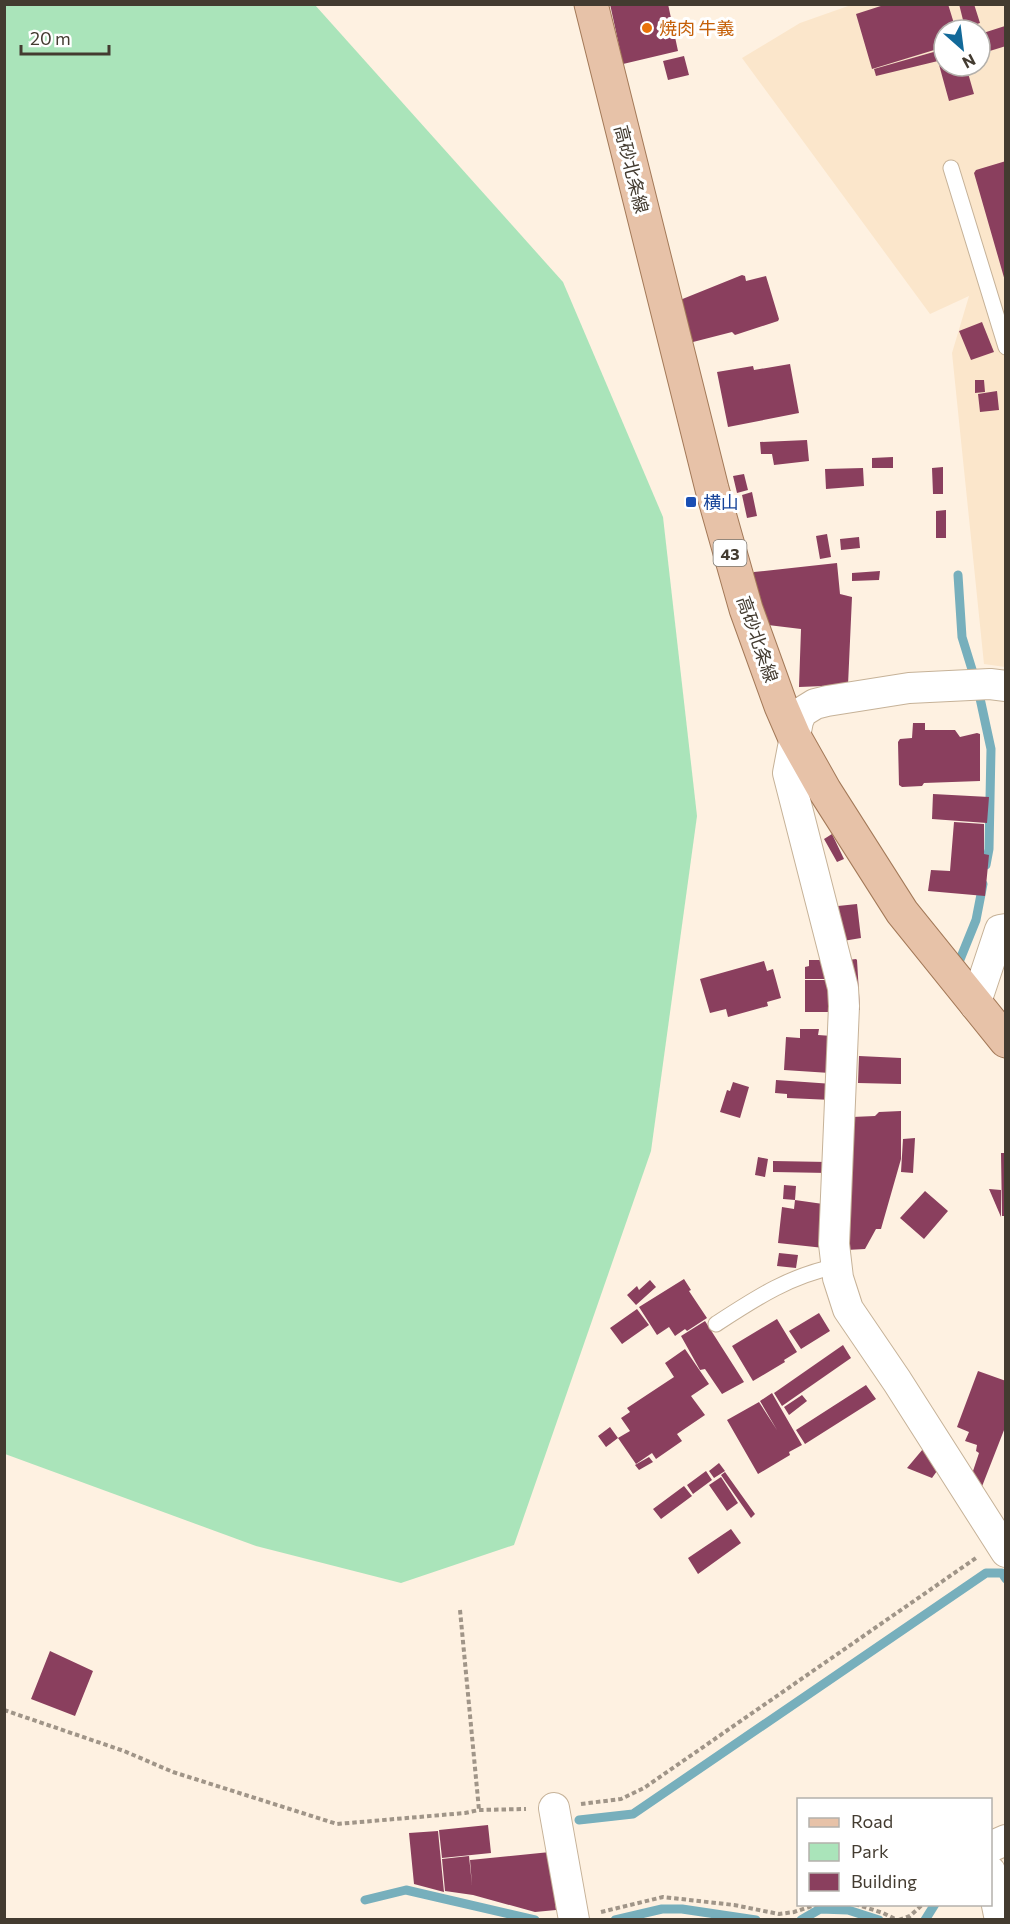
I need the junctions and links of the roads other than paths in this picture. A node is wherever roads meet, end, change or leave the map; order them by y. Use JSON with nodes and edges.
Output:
{"nodes":[{"id":1,"x":591,"y":4,"type":"edge"},
{"id":2,"x":951,"y":168,"type":"dead end"},
{"id":3,"x":1005,"y":347,"type":"edge"},
{"id":4,"x":986,"y":685,"type":"edge"},
{"id":5,"x":794,"y":736,"type":"junction"},
{"id":6,"x":1005,"y":929,"type":"edge"},
{"id":7,"x":975,"y":1005,"type":"junction"},
{"id":8,"x":1005,"y":1041,"type":"edge"},
{"id":9,"x":837,"y":1266,"type":"junction"},
{"id":10,"x":716,"y":1324,"type":"dead end"},
{"id":11,"x":1002,"y":1547,"type":"edge"},
{"id":12,"x":554,"y":1808,"type":"road end"},
{"id":13,"x":992,"y":1881,"type":"edge"},
{"id":14,"x":574,"y":1918,"type":"edge"},
{"id":15,"x":1000,"y":1920,"type":"edge"}],
"edges":[{"from":1,"to":5,"type":"main road","name":"高砂北条線","number":"43"},
{"from":2,"to":3,"type":"lane"},
{"from":4,"to":5,"type":"street"},
{"from":5,"to":7,"type":"main road","name":"高砂北条線","number":"43"},
{"from":5,"to":9,"type":"street"},
{"from":6,"to":7,"type":"street"},
{"from":7,"to":8,"type":"main road","name":"高砂北条線","number":"43"},
{"from":9,"to":10,"type":"lane"},
{"from":9,"to":11,"type":"street"},
{"from":12,"to":14,"type":"street"},
{"from":13,"to":15,"type":"street"}]}
